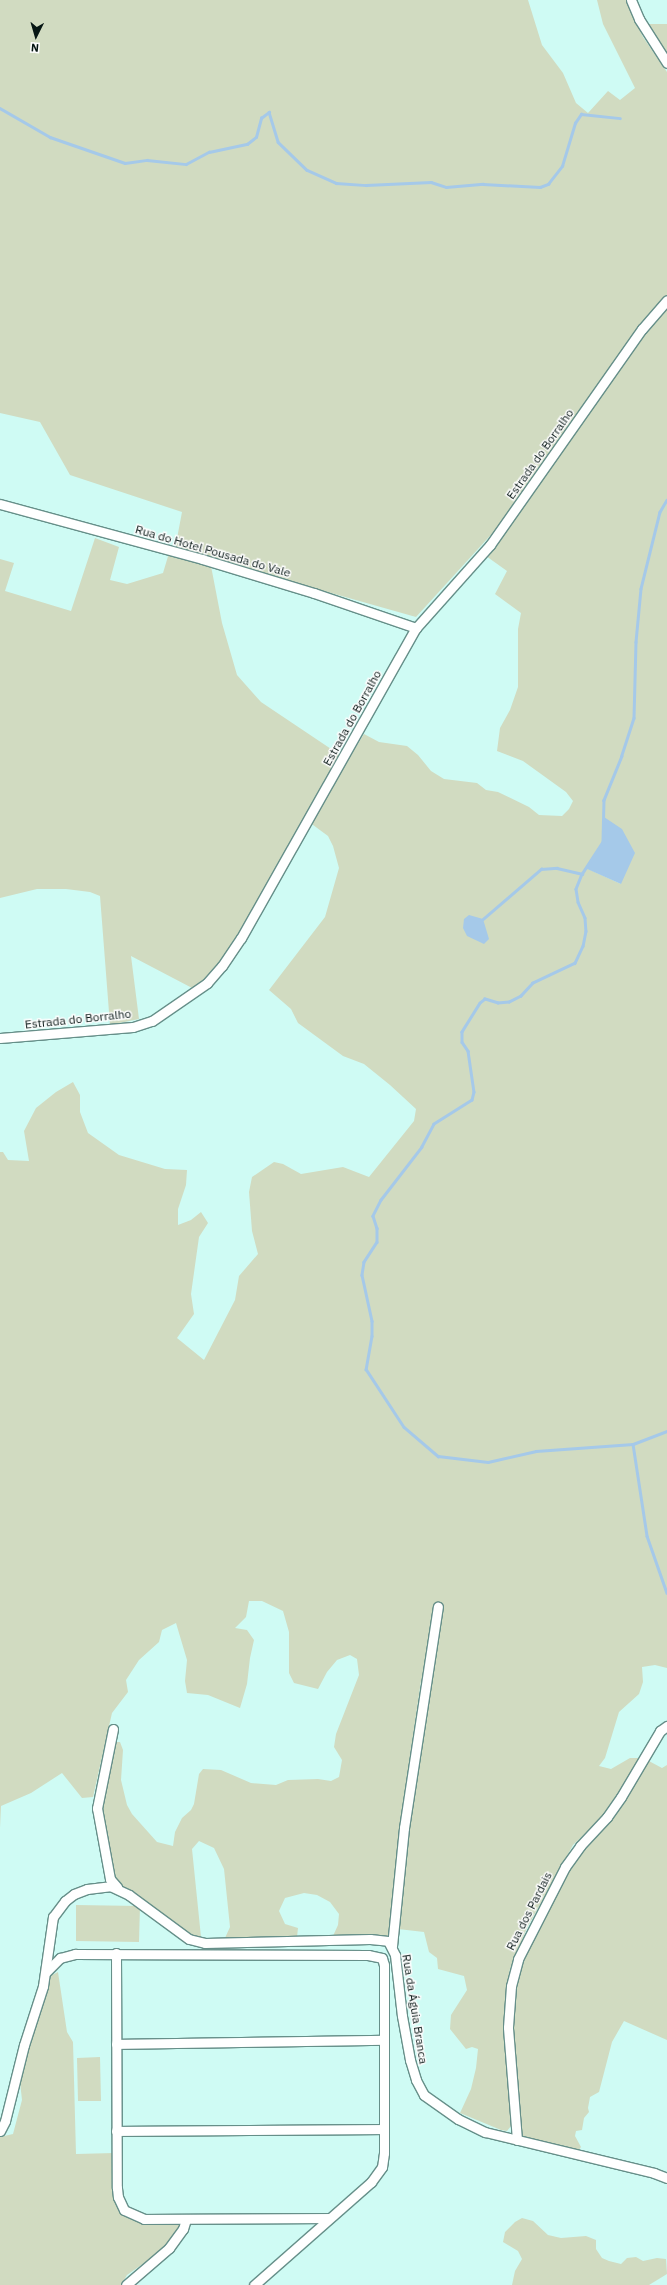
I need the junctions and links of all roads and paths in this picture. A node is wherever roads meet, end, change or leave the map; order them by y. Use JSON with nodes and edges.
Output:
{"nodes":[{"id":1,"x":630,"y":0,"type":"edge"},
{"id":2,"x":667,"y":63,"type":"edge"},
{"id":3,"x":667,"y":300,"type":"edge"},
{"id":4,"x":0,"y":504,"type":"edge"},
{"id":5,"x":416,"y":628,"type":"junction"},
{"id":6,"x":0,"y":1038,"type":"edge"},
{"id":7,"x":438,"y":1607,"type":"dead end"},
{"id":8,"x":667,"y":1726,"type":"edge"},
{"id":9,"x":113,"y":1729,"type":"dead end"},
{"id":10,"x":117,"y":1887,"type":"junction"},
{"id":11,"x":392,"y":1946,"type":"junction"},
{"id":12,"x":116,"y":1953,"type":"junction"},
{"id":13,"x":46,"y":1972,"type":"junction"},
{"id":14,"x":382,"y":2040,"type":"junction"},
{"id":15,"x":116,"y":2044,"type":"junction"},
{"id":16,"x":383,"y":2128,"type":"junction"},
{"id":17,"x":0,"y":2131,"type":"edge"},
{"id":18,"x":116,"y":2131,"type":"junction"},
{"id":19,"x":517,"y":2140,"type":"junction"},
{"id":20,"x":667,"y":2178,"type":"edge"},
{"id":21,"x":328,"y":2218,"type":"junction"},
{"id":22,"x":186,"y":2219,"type":"junction"},
{"id":23,"x":126,"y":2285,"type":"edge"},
{"id":24,"x":254,"y":2285,"type":"edge"}],
"edges":[{"from":1,"to":2,"type":"street"},
{"from":3,"to":5,"type":"street","name":"Estrada do Borralho"},
{"from":4,"to":5,"type":"street","name":"Rua do Hotel Pousada do Vale"},
{"from":5,"to":6,"type":"street","name":"Estrada do Borralho"},
{"from":7,"to":11,"type":"street"},
{"from":8,"to":19,"type":"street","name":"Rua dos Pardais"},
{"from":9,"to":10,"type":"street"},
{"from":10,"to":11,"type":"street","name":"Rua da Águia Branca"},
{"from":10,"to":13,"type":"street"},
{"from":11,"to":19,"type":"street","name":"Rua da Águia Branca"},
{"from":12,"to":13,"type":"street"},
{"from":12,"to":14,"type":"street"},
{"from":12,"to":15,"type":"street"},
{"from":13,"to":17,"type":"street"},
{"from":14,"to":15,"type":"street"},
{"from":14,"to":16,"type":"street"},
{"from":15,"to":18,"type":"street"},
{"from":16,"to":18,"type":"street"},
{"from":16,"to":21,"type":"street"},
{"from":18,"to":22,"type":"street"},
{"from":19,"to":20,"type":"street","name":"Rua da Águia Branca"},
{"from":21,"to":22,"type":"street"},
{"from":21,"to":24,"type":"street"},
{"from":22,"to":23,"type":"street"}]}
